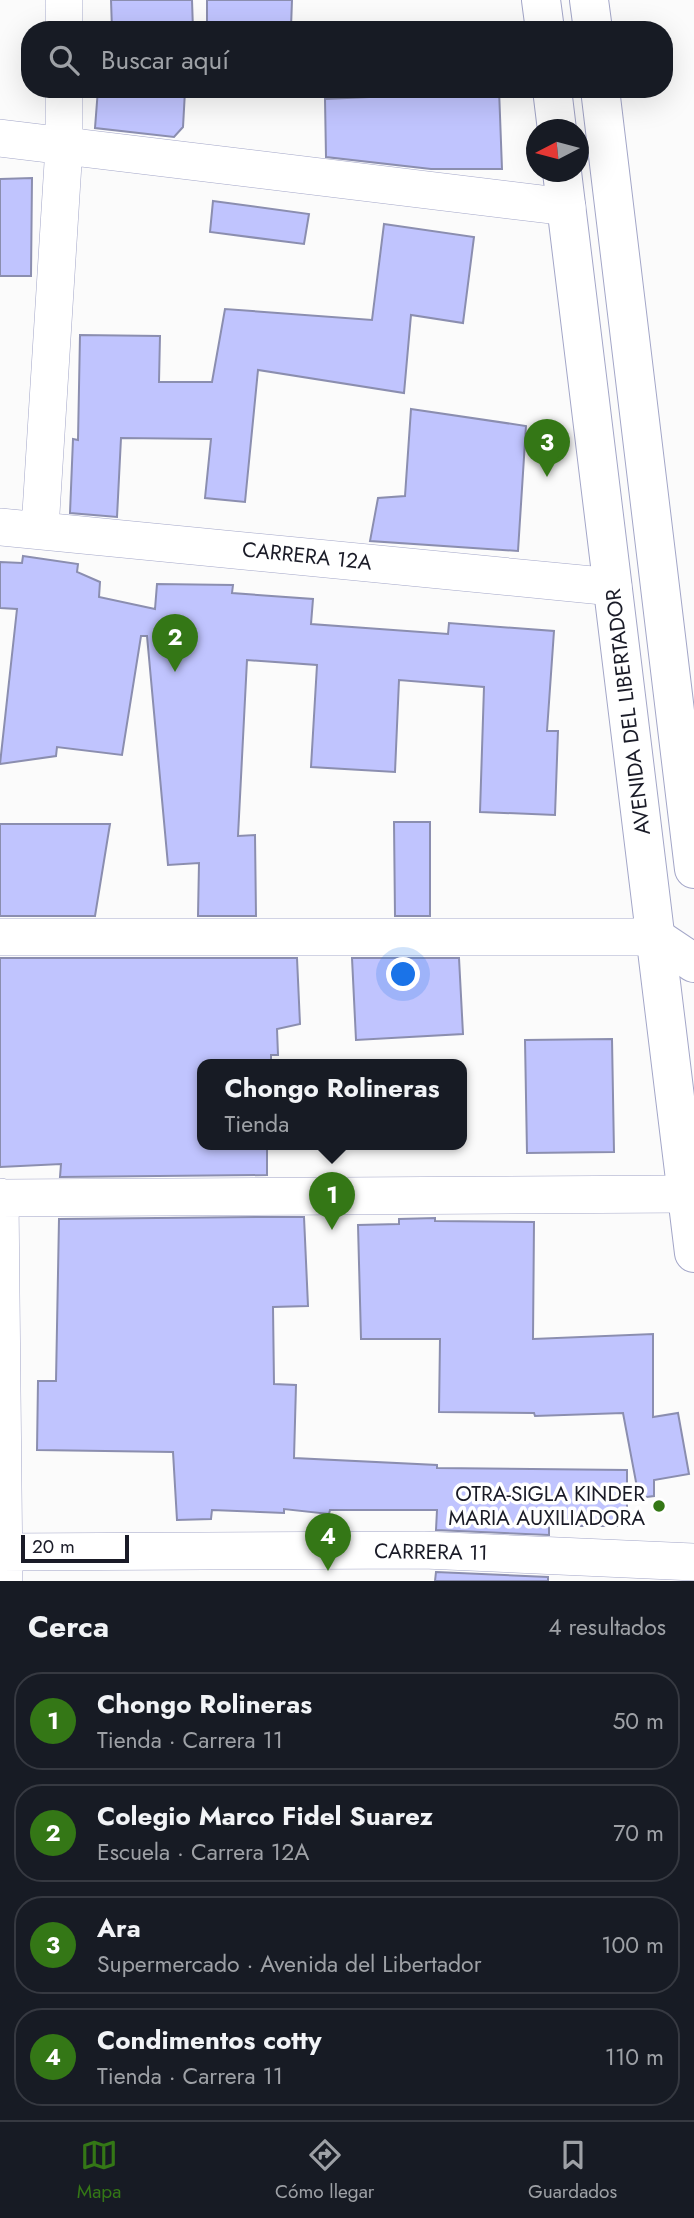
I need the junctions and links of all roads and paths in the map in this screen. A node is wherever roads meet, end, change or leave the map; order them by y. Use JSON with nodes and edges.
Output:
{"nodes":[{"id":1,"x":64,"y":0,"type":"edge"},
{"id":2,"x":541,"y":0,"type":"edge"},
{"id":3,"x":589,"y":0,"type":"edge"},
{"id":4,"x":64,"y":21,"type":"edge"},
{"id":5,"x":544,"y":21,"type":"edge"},
{"id":6,"x":592,"y":21,"type":"edge"},
{"id":7,"x":64,"y":98,"type":"edge"},
{"id":8,"x":553,"y":98,"type":"edge"},
{"id":9,"x":601,"y":98,"type":"edge"},
{"id":10,"x":556,"y":119,"type":"edge"},
{"id":11,"x":0,"y":138,"type":"edge"},
{"id":12,"x":64,"y":147,"type":"junction"},
{"id":13,"x":564,"y":189,"type":"edge"},
{"id":14,"x":0,"y":527,"type":"edge"},
{"id":15,"x":40,"y":529,"type":"junction"},
{"id":16,"x":613,"y":587,"type":"junction"},
{"id":17,"x":694,"y":869,"type":"edge"},
{"id":18,"x":694,"y":925,"type":"edge"},
{"id":19,"x":0,"y":937,"type":"edge"},
{"id":20,"x":655,"y":937,"type":"junction"},
{"id":21,"x":694,"y":963,"type":"edge"},
{"id":22,"x":687,"y":1194,"type":"junction"},
{"id":23,"x":0,"y":1197,"type":"edge"},
{"id":24,"x":694,"y":1253,"type":"edge"},
{"id":25,"x":3,"y":1562,"type":"edge"},
{"id":26,"x":694,"y":1562,"type":"edge"}],
"edges":[{"from":1,"to":4,"type":"street"},
{"from":2,"to":5,"type":"main road"},
{"from":3,"to":6,"type":"main road"},
{"from":7,"to":12,"type":"street"},
{"from":8,"to":10,"type":"main road"},
{"from":9,"to":17,"type":"main road"},
{"from":11,"to":12,"type":"street"},
{"from":12,"to":13,"type":"street"},
{"from":12,"to":15,"type":"street"},
{"from":13,"to":16,"type":"main road","name":"AVENIDA DEL LIBERTADOR"},
{"from":14,"to":15,"type":"street","name":"CARRERA 12A"},
{"from":15,"to":16,"type":"street","name":"CARRERA 12A"},
{"from":16,"to":20,"type":"main road","name":"AVENIDA DEL LIBERTADOR"},
{"from":18,"to":20,"type":"main road"},
{"from":19,"to":20,"type":"street"},
{"from":20,"to":21,"type":"main road"},
{"from":20,"to":22,"type":"main road","name":"AVENIDA DEL LIBERTADOR"},
{"from":22,"to":23,"type":"street"},
{"from":22,"to":24,"type":"main road","name":"AVENIDA DEL LIBERTADOR"},
{"from":23,"to":25,"type":"street"},
{"from":25,"to":26,"type":"street","name":"CARRERA 11"}]}
